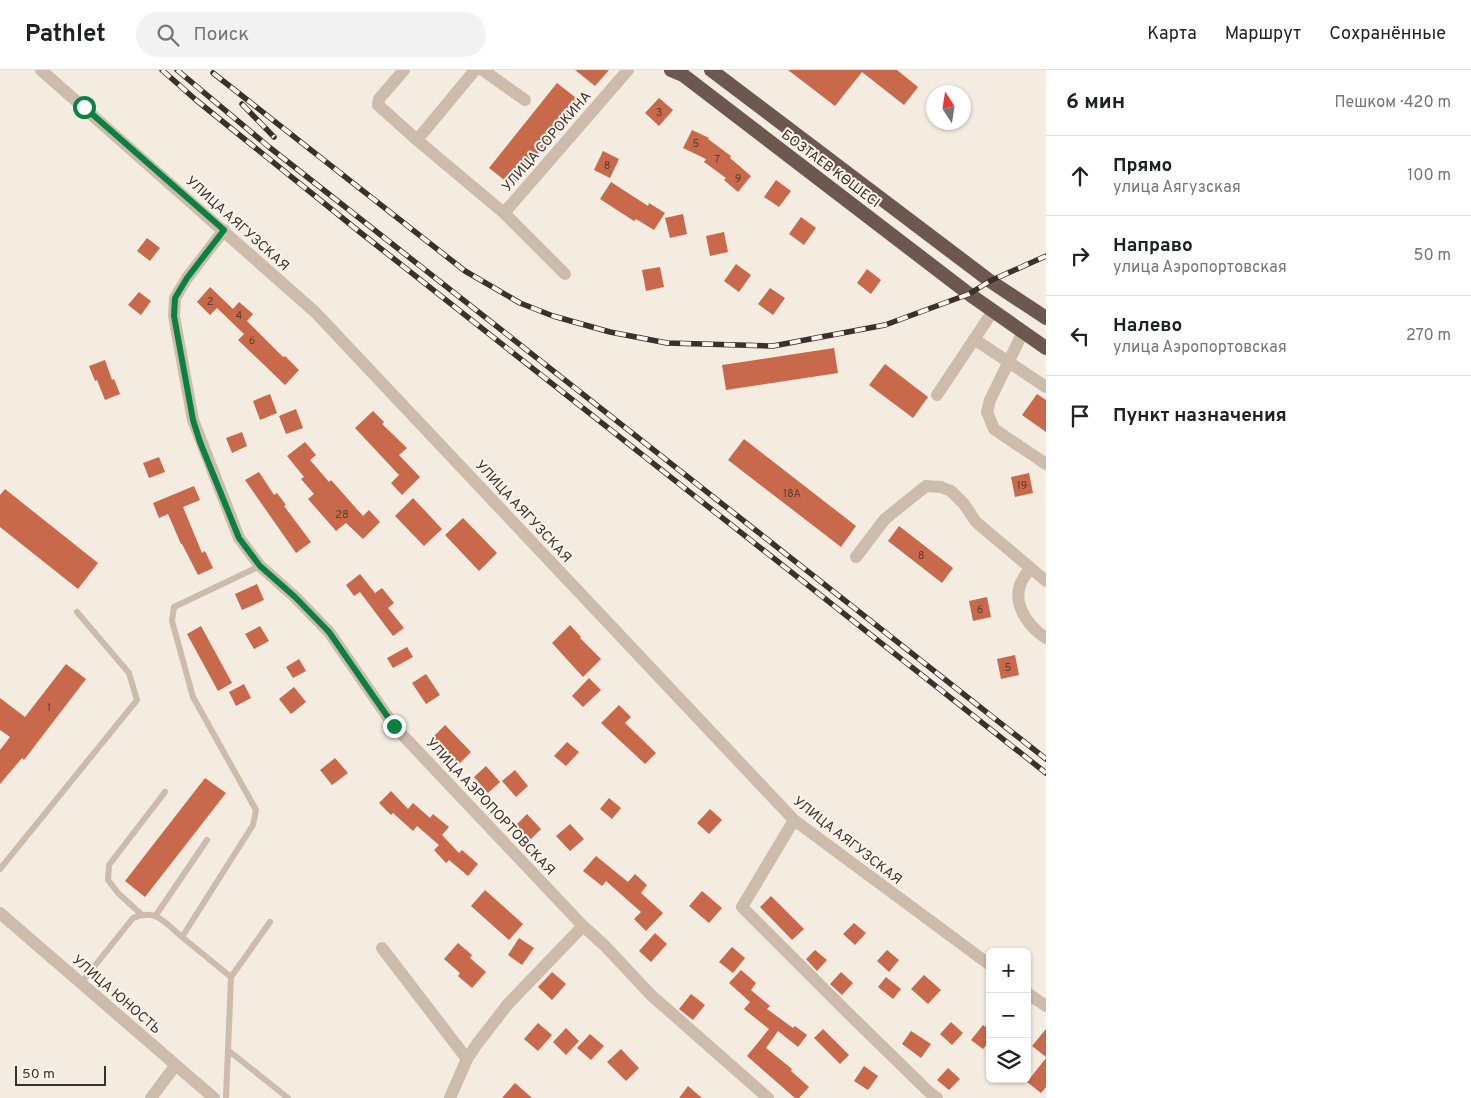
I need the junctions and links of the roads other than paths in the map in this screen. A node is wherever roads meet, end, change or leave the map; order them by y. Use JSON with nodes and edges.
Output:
{"nodes":[{"id":1,"x":41,"y":70,"type":"edge"},
{"id":2,"x":404,"y":70,"type":"edge"},
{"id":3,"x":475,"y":70,"type":"edge"},
{"id":4,"x":483,"y":70,"type":"edge"},
{"id":5,"x":628,"y":70,"type":"edge"},
{"id":6,"x":671,"y":70,"type":"edge"},
{"id":7,"x":711,"y":70,"type":"edge"},
{"id":8,"x":525,"y":100,"type":"dead end"},
{"id":9,"x":417,"y":140,"type":"junction"},
{"id":10,"x":504,"y":213,"type":"junction"},
{"id":11,"x":224,"y":230,"type":"junction"},
{"id":12,"x":565,"y":274,"type":"dead end"},
{"id":13,"x":993,"y":311,"type":"junction"},
{"id":14,"x":1046,"y":318,"type":"edge"},
{"id":15,"x":1023,"y":332,"type":"junction"},
{"id":16,"x":974,"y":338,"type":"junction"},
{"id":17,"x":1046,"y":348,"type":"edge"},
{"id":18,"x":1010,"y":362,"type":"junction"},
{"id":19,"x":1046,"y":387,"type":"edge"},
{"id":20,"x":937,"y":395,"type":"dead end"},
{"id":21,"x":1046,"y":464,"type":"edge"},
{"id":22,"x":856,"y":557,"type":"dead end"},
{"id":23,"x":260,"y":566,"type":"junction"},
{"id":24,"x":1030,"y":568,"type":"junction"},
{"id":25,"x":1046,"y":581,"type":"edge"},
{"id":26,"x":77,"y":612,"type":"dead end"},
{"id":27,"x":1046,"y":638,"type":"edge"},
{"id":28,"x":165,"y":792,"type":"dead end"},
{"id":29,"x":794,"y":820,"type":"junction"},
{"id":30,"x":207,"y":840,"type":"dead end"},
{"id":31,"x":3,"y":860,"type":"edge"},
{"id":32,"x":0,"y":869,"type":"edge"},
{"id":33,"x":0,"y":913,"type":"edge"},
{"id":34,"x":142,"y":915,"type":"junction"},
{"id":35,"x":156,"y":915,"type":"junction"},
{"id":36,"x":270,"y":922,"type":"dead end"},
{"id":37,"x":583,"y":926,"type":"junction"},
{"id":38,"x":182,"y":937,"type":"junction"},
{"id":39,"x":382,"y":948,"type":"dead end"},
{"id":40,"x":986,"y":962,"type":"edge"},
{"id":41,"x":231,"y":976,"type":"junction"},
{"id":42,"x":81,"y":983,"type":"junction"},
{"id":43,"x":1028,"y":993,"type":"edge"},
{"id":44,"x":1046,"y":1006,"type":"edge"},
{"id":45,"x":229,"y":1051,"type":"junction"},
{"id":46,"x":467,"y":1058,"type":"junction"},
{"id":47,"x":175,"y":1066,"type":"junction"},
{"id":48,"x":212,"y":1097,"type":"edge"},
{"id":49,"x":151,"y":1098,"type":"edge"},
{"id":50,"x":226,"y":1098,"type":"edge"},
{"id":51,"x":288,"y":1098,"type":"edge"},
{"id":52,"x":450,"y":1098,"type":"edge"},
{"id":53,"x":768,"y":1098,"type":"edge"},
{"id":54,"x":937,"y":1098,"type":"edge"}],
"edges":[{"from":1,"to":11,"type":"street","name":"УЛИЦА АЯГУЗСКАЯ"},
{"from":2,"to":9,"type":"street"},
{"from":3,"to":9,"type":"street"},
{"from":4,"to":8,"type":"street"},
{"from":5,"to":10,"type":"street","name":"УЛИЦА СОРОКИНА"},
{"from":6,"to":13,"type":"highway","name":"БОЗТАЕВ КӨШЕСІ"},
{"from":7,"to":14,"type":"highway","name":"БОЗТАЕВ КӨШЕСІ"},
{"from":9,"to":10,"type":"street"},
{"from":10,"to":12,"type":"street","name":"УЛИЦА СОРОКИНА"},
{"from":11,"to":23,"type":"street","name":"УЛИЦА АЭРОПОРТОВСКАЯ"},
{"from":11,"to":29,"type":"street","name":"УЛИЦА АЯГУЗСКАЯ"},
{"from":13,"to":15,"type":"highway","name":"БОЗТАЕВ КӨШЕСІ"},
{"from":13,"to":16,"type":"street"},
{"from":15,"to":17,"type":"highway","name":"БОЗТАЕВ КӨШЕСІ"},
{"from":15,"to":18,"type":"street"},
{"from":16,"to":18,"type":"street"},
{"from":16,"to":20,"type":"street"},
{"from":18,"to":19,"type":"street"},
{"from":18,"to":21,"type":"street"},
{"from":22,"to":24,"type":"street"},
{"from":23,"to":37,"type":"street","name":"УЛИЦА АЭРОПОРТОВСКАЯ"},
{"from":23,"to":38,"type":"lane"},
{"from":24,"to":25,"type":"street"},
{"from":24,"to":27,"type":"street"},
{"from":26,"to":31,"type":"lane"},
{"from":28,"to":34,"type":"lane"},
{"from":29,"to":40,"type":"street","name":"УЛИЦА АЯГУЗСКАЯ"},
{"from":29,"to":54,"type":"street"},
{"from":30,"to":35,"type":"lane"},
{"from":31,"to":32,"type":"lane"},
{"from":33,"to":42,"type":"street","name":"УЛИЦА ЮНОСТЬ"},
{"from":34,"to":35,"type":"lane"},
{"from":34,"to":42,"type":"lane"},
{"from":35,"to":38,"type":"lane"},
{"from":36,"to":41,"type":"lane"},
{"from":37,"to":46,"type":"street"},
{"from":37,"to":53,"type":"street","name":"УЛИЦА АЭРОПОРТОВСКАЯ"},
{"from":38,"to":41,"type":"lane"},
{"from":39,"to":46,"type":"street"},
{"from":41,"to":45,"type":"lane"},
{"from":42,"to":47,"type":"street","name":"УЛИЦА ЮНОСТЬ"},
{"from":43,"to":44,"type":"street"},
{"from":45,"to":50,"type":"lane"},
{"from":45,"to":51,"type":"lane"},
{"from":46,"to":52,"type":"street"},
{"from":47,"to":48,"type":"street","name":"УЛИЦА ЮНОСТЬ"},
{"from":47,"to":49,"type":"street"}]}
